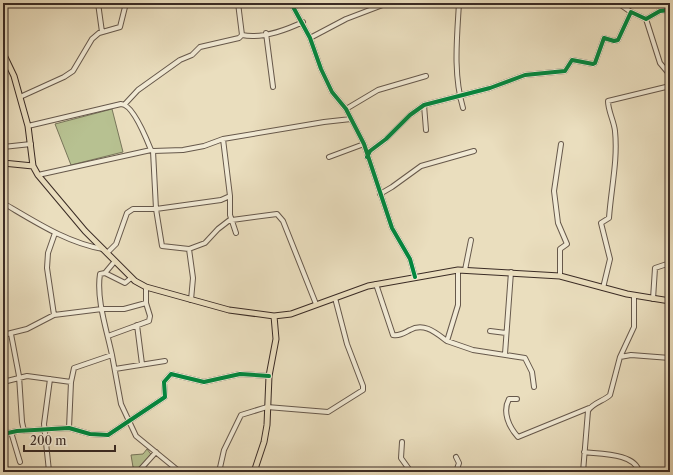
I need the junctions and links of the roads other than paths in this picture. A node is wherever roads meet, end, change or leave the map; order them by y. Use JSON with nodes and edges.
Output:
{"nodes":[{"id":1,"x":98,"y":3,"type":"edge"},
{"id":2,"x":126,"y":3,"type":"edge"},
{"id":3,"x":238,"y":3,"type":"edge"},
{"id":4,"x":291,"y":3,"type":"edge"},
{"id":5,"x":388,"y":3,"type":"edge"},
{"id":6,"x":458,"y":3,"type":"edge"},
{"id":7,"x":618,"y":3,"type":"edge"},
{"id":8,"x":670,"y":10,"type":"edge"},
{"id":9,"x":631,"y":12,"type":"junction"},
{"id":10,"x":646,"y":19,"type":"junction"},
{"id":11,"x":303,"y":22,"type":"junction"},
{"id":12,"x":102,"y":32,"type":"junction"},
{"id":13,"x":266,"y":33,"type":"junction"},
{"id":14,"x":242,"y":35,"type":"junction"},
{"id":15,"x":310,"y":38,"type":"junction"},
{"id":16,"x":3,"y":53,"type":"edge"},
{"id":17,"x":670,"y":74,"type":"edge"},
{"id":18,"x":426,"y":76,"type":"dead end"},
{"id":19,"x":670,"y":86,"type":"edge"},
{"id":20,"x":273,"y":87,"type":"dead end"},
{"id":21,"x":619,"y":92,"type":"dead end"},
{"id":22,"x":459,"y":96,"type":"junction"},
{"id":23,"x":20,"y":97,"type":"junction"},
{"id":24,"x":619,"y":98,"type":"junction"},
{"id":25,"x":125,"y":104,"type":"junction"},
{"id":26,"x":424,"y":105,"type":"junction"},
{"id":27,"x":463,"y":108,"type":"dead end"},
{"id":28,"x":346,"y":109,"type":"junction"},
{"id":29,"x":351,"y":119,"type":"junction"},
{"id":30,"x":28,"y":126,"type":"junction"},
{"id":31,"x":426,"y":130,"type":"dead end"},
{"id":32,"x":223,"y":139,"type":"junction"},
{"id":33,"x":31,"y":144,"type":"junction"},
{"id":34,"x":364,"y":144,"type":"junction"},
{"id":35,"x":561,"y":144,"type":"dead end"},
{"id":36,"x":3,"y":146,"type":"edge"},
{"id":37,"x":152,"y":151,"type":"junction"},
{"id":38,"x":474,"y":151,"type":"dead end"},
{"id":39,"x":329,"y":157,"type":"dead end"},
{"id":40,"x":368,"y":157,"type":"junction"},
{"id":41,"x":3,"y":163,"type":"edge"},
{"id":42,"x":33,"y":166,"type":"junction"},
{"id":43,"x":38,"y":175,"type":"junction"},
{"id":44,"x":380,"y":194,"type":"junction"},
{"id":45,"x":230,"y":196,"type":"junction"},
{"id":46,"x":3,"y":203,"type":"edge"},
{"id":47,"x":156,"y":209,"type":"junction"},
{"id":48,"x":232,"y":220,"type":"junction"},
{"id":49,"x":55,"y":232,"type":"junction"},
{"id":50,"x":236,"y":233,"type":"dead end"},
{"id":51,"x":471,"y":240,"type":"dead end"},
{"id":52,"x":189,"y":249,"type":"junction"},
{"id":53,"x":105,"y":251,"type":"junction"},
{"id":54,"x":115,"y":262,"type":"junction"},
{"id":55,"x":670,"y":263,"type":"edge"},
{"id":56,"x":458,"y":270,"type":"junction"},
{"id":57,"x":465,"y":270,"type":"junction"},
{"id":58,"x":511,"y":272,"type":"junction"},
{"id":59,"x":105,"y":273,"type":"junction"},
{"id":60,"x":560,"y":276,"type":"junction"},
{"id":61,"x":415,"y":277,"type":"junction"},
{"id":62,"x":131,"y":278,"type":"junction"},
{"id":63,"x":376,"y":284,"type":"junction"},
{"id":64,"x":146,"y":287,"type":"junction"},
{"id":65,"x":603,"y":288,"type":"junction"},
{"id":66,"x":634,"y":295,"type":"junction"},
{"id":67,"x":335,"y":298,"type":"junction"},
{"id":68,"x":653,"y":299,"type":"junction"},
{"id":69,"x":191,"y":300,"type":"junction"},
{"id":70,"x":670,"y":301,"type":"edge"},
{"id":71,"x":146,"y":303,"type":"junction"},
{"id":72,"x":316,"y":304,"type":"junction"},
{"id":73,"x":102,"y":309,"type":"junction"},
{"id":74,"x":54,"y":315,"type":"junction"},
{"id":75,"x":274,"y":316,"type":"junction"},
{"id":76,"x":137,"y":325,"type":"junction"},
{"id":77,"x":490,"y":331,"type":"dead end"},
{"id":78,"x":506,"y":333,"type":"junction"},
{"id":79,"x":11,"y":334,"type":"junction"},
{"id":80,"x":3,"y":335,"type":"edge"},
{"id":81,"x":108,"y":336,"type":"junction"},
{"id":82,"x":447,"y":340,"type":"junction"},
{"id":83,"x":506,"y":354,"type":"junction"},
{"id":84,"x":112,"y":355,"type":"junction"},
{"id":85,"x":620,"y":357,"type":"junction"},
{"id":86,"x":670,"y":358,"type":"edge"},
{"id":87,"x":165,"y":361,"type":"dead end"},
{"id":88,"x":142,"y":364,"type":"junction"},
{"id":89,"x":115,"y":369,"type":"junction"},
{"id":90,"x":19,"y":376,"type":"junction"},
{"id":91,"x":269,"y":376,"type":"junction"},
{"id":92,"x":50,"y":379,"type":"junction"},
{"id":93,"x":3,"y":382,"type":"edge"},
{"id":94,"x":71,"y":382,"type":"junction"},
{"id":95,"x":534,"y":387,"type":"dead end"},
{"id":96,"x":517,"y":399,"type":"dead end"},
{"id":97,"x":267,"y":407,"type":"junction"},
{"id":98,"x":589,"y":408,"type":"junction"},
{"id":99,"x":129,"y":422,"type":"junction"},
{"id":100,"x":69,"y":428,"type":"junction"},
{"id":101,"x":44,"y":429,"type":"junction"},
{"id":102,"x":24,"y":431,"type":"junction"},
{"id":103,"x":11,"y":432,"type":"junction"},
{"id":104,"x":3,"y":434,"type":"edge"},
{"id":105,"x":402,"y":442,"type":"dead end"},
{"id":106,"x":156,"y":452,"type":"junction"},
{"id":107,"x":584,"y":452,"type":"junction"},
{"id":108,"x":456,"y":457,"type":"dead end"},
{"id":109,"x":20,"y":462,"type":"dead end"},
{"id":110,"x":49,"y":471,"type":"edge"},
{"id":111,"x":138,"y":472,"type":"edge"},
{"id":112,"x":180,"y":472,"type":"edge"},
{"id":113,"x":219,"y":472,"type":"edge"},
{"id":114,"x":254,"y":472,"type":"edge"},
{"id":115,"x":411,"y":472,"type":"edge"},
{"id":116,"x":456,"y":472,"type":"edge"},
{"id":117,"x":583,"y":472,"type":"edge"},
{"id":118,"x":639,"y":472,"type":"edge"}],
"edges":[{"from":1,"to":12,"type":"street"},
{"from":2,"to":12,"type":"street"},
{"from":3,"to":14,"type":"street"},
{"from":4,"to":11,"type":"street"},
{"from":5,"to":15,"type":"street"},
{"from":6,"to":22,"type":"street"},
{"from":7,"to":9,"type":"street"},
{"from":8,"to":10,"type":"street"},
{"from":9,"to":10,"type":"street"},
{"from":9,"to":22,"type":"street"},
{"from":10,"to":17,"type":"street"},
{"from":11,"to":13,"type":"street"},
{"from":11,"to":15,"type":"street"},
{"from":12,"to":23,"type":"street"},
{"from":13,"to":14,"type":"street"},
{"from":13,"to":20,"type":"street"},
{"from":14,"to":25,"type":"street"},
{"from":15,"to":28,"type":"street"},
{"from":16,"to":23,"type":"main road"},
{"from":18,"to":28,"type":"street"},
{"from":19,"to":24,"type":"street"},
{"from":21,"to":24,"type":"street"},
{"from":22,"to":26,"type":"street"},
{"from":22,"to":27,"type":"street"},
{"from":23,"to":30,"type":"main road"},
{"from":24,"to":65,"type":"street"},
{"from":25,"to":30,"type":"street"},
{"from":25,"to":37,"type":"street"},
{"from":26,"to":31,"type":"street"},
{"from":26,"to":40,"type":"street"},
{"from":28,"to":29,"type":"street"},
{"from":29,"to":32,"type":"street"},
{"from":29,"to":34,"type":"street"},
{"from":30,"to":33,"type":"main road"},
{"from":32,"to":37,"type":"street"},
{"from":32,"to":45,"type":"street"},
{"from":33,"to":36,"type":"street"},
{"from":33,"to":42,"type":"main road"},
{"from":34,"to":39,"type":"street"},
{"from":34,"to":40,"type":"street"},
{"from":35,"to":60,"type":"street"},
{"from":37,"to":43,"type":"street"},
{"from":37,"to":47,"type":"street"},
{"from":38,"to":44,"type":"street"},
{"from":40,"to":44,"type":"street"},
{"from":41,"to":42,"type":"main road"},
{"from":42,"to":43,"type":"main road"},
{"from":43,"to":53,"type":"main road"},
{"from":44,"to":61,"type":"street"},
{"from":45,"to":47,"type":"street"},
{"from":45,"to":48,"type":"street"},
{"from":46,"to":49,"type":"street"},
{"from":47,"to":52,"type":"street"},
{"from":47,"to":53,"type":"street"},
{"from":48,"to":50,"type":"street"},
{"from":48,"to":52,"type":"street"},
{"from":48,"to":72,"type":"street"},
{"from":49,"to":53,"type":"street"},
{"from":49,"to":74,"type":"street"},
{"from":51,"to":57,"type":"street"},
{"from":52,"to":69,"type":"street"},
{"from":53,"to":54,"type":"main road"},
{"from":54,"to":59,"type":"street"},
{"from":54,"to":62,"type":"main road"},
{"from":55,"to":68,"type":"street"},
{"from":56,"to":57,"type":"main road"},
{"from":56,"to":61,"type":"main road"},
{"from":56,"to":82,"type":"street"},
{"from":57,"to":58,"type":"main road"},
{"from":58,"to":60,"type":"main road"},
{"from":58,"to":78,"type":"street"},
{"from":59,"to":62,"type":"street"},
{"from":59,"to":73,"type":"street"},
{"from":60,"to":65,"type":"main road"},
{"from":61,"to":63,"type":"main road"},
{"from":62,"to":64,"type":"main road"},
{"from":63,"to":67,"type":"main road"},
{"from":63,"to":82,"type":"street"},
{"from":64,"to":69,"type":"main road"},
{"from":64,"to":71,"type":"street"},
{"from":65,"to":66,"type":"main road"},
{"from":66,"to":68,"type":"main road"},
{"from":66,"to":85,"type":"street"},
{"from":67,"to":72,"type":"main road"},
{"from":67,"to":97,"type":"street"},
{"from":68,"to":70,"type":"main road"},
{"from":69,"to":75,"type":"main road"},
{"from":71,"to":73,"type":"street"},
{"from":71,"to":76,"type":"street"},
{"from":72,"to":75,"type":"main road"},
{"from":73,"to":74,"type":"street"},
{"from":73,"to":81,"type":"street"},
{"from":74,"to":79,"type":"street"},
{"from":75,"to":91,"type":"main road"},
{"from":76,"to":81,"type":"street"},
{"from":76,"to":88,"type":"street"},
{"from":77,"to":78,"type":"street"},
{"from":78,"to":83,"type":"street"},
{"from":79,"to":80,"type":"street"},
{"from":79,"to":90,"type":"street"},
{"from":81,"to":84,"type":"street"},
{"from":82,"to":83,"type":"street"},
{"from":83,"to":95,"type":"street"},
{"from":84,"to":89,"type":"street"},
{"from":84,"to":94,"type":"street"},
{"from":85,"to":86,"type":"street"},
{"from":85,"to":98,"type":"street"},
{"from":87,"to":88,"type":"street"},
{"from":88,"to":89,"type":"street"},
{"from":89,"to":99,"type":"street"},
{"from":90,"to":92,"type":"street"},
{"from":90,"to":93,"type":"street"},
{"from":90,"to":102,"type":"street"},
{"from":91,"to":97,"type":"main road"},
{"from":91,"to":99,"type":"street"},
{"from":92,"to":94,"type":"street"},
{"from":92,"to":101,"type":"street"},
{"from":94,"to":100,"type":"street"},
{"from":96,"to":98,"type":"street"},
{"from":97,"to":113,"type":"street"},
{"from":97,"to":114,"type":"main road"},
{"from":98,"to":107,"type":"street"},
{"from":99,"to":100,"type":"street"},
{"from":99,"to":106,"type":"street"},
{"from":100,"to":101,"type":"street"},
{"from":101,"to":102,"type":"street"},
{"from":101,"to":110,"type":"street"},
{"from":102,"to":103,"type":"street"},
{"from":103,"to":104,"type":"street"},
{"from":103,"to":109,"type":"street"},
{"from":105,"to":115,"type":"street"},
{"from":106,"to":111,"type":"street"},
{"from":106,"to":112,"type":"street"},
{"from":107,"to":117,"type":"street"},
{"from":107,"to":118,"type":"street"},
{"from":108,"to":116,"type":"street"}]}
